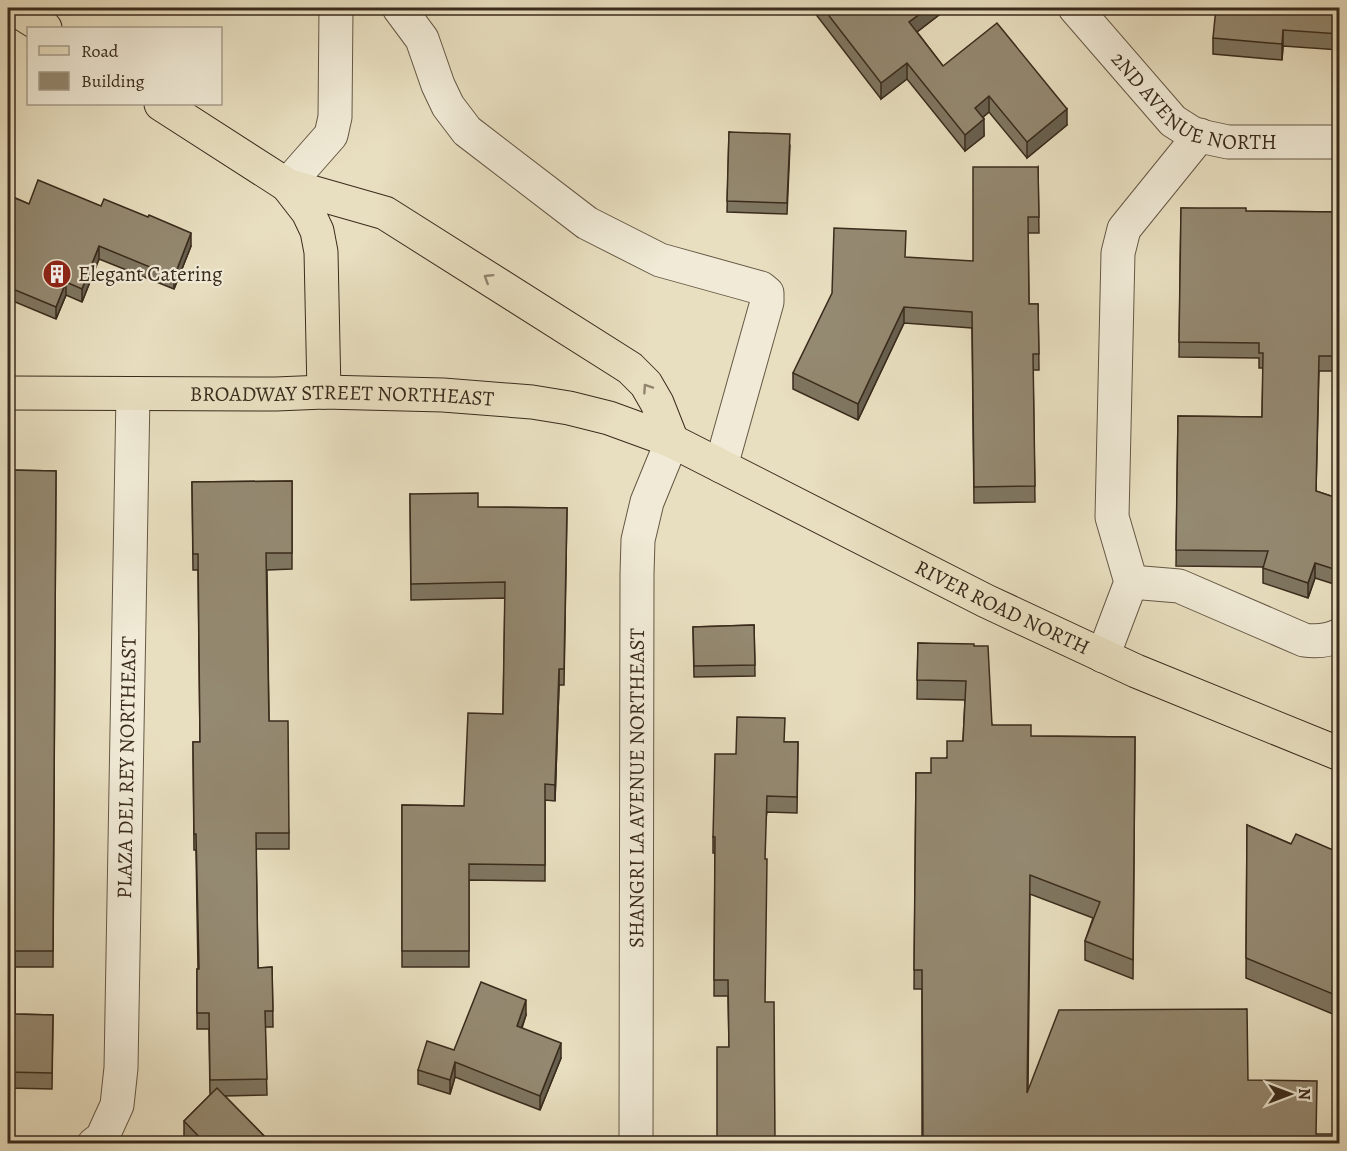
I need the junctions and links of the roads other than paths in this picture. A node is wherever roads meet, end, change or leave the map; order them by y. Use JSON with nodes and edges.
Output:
{"nodes":[{"id":1,"x":14,"y":8,"type":"edge"},
{"id":2,"x":336,"y":8,"type":"edge"},
{"id":3,"x":399,"y":8,"type":"edge"},
{"id":4,"x":1075,"y":8,"type":"edge"},
{"id":5,"x":43,"y":27,"type":"edge"},
{"id":6,"x":163,"y":105,"type":"edge"},
{"id":7,"x":1200,"y":135,"type":"junction"},
{"id":8,"x":1340,"y":142,"type":"edge"},
{"id":9,"x":287,"y":186,"type":"junction"},
{"id":10,"x":324,"y":392,"type":"junction"},
{"id":11,"x":8,"y":393,"type":"edge"},
{"id":12,"x":133,"y":394,"type":"junction"},
{"id":13,"x":672,"y":441,"type":"junction"},
{"id":14,"x":721,"y":466,"type":"junction"},
{"id":15,"x":1131,"y":582,"type":"junction"},
{"id":16,"x":1340,"y":635,"type":"edge"},
{"id":17,"x":1103,"y":656,"type":"junction"},
{"id":18,"x":1340,"y":754,"type":"edge"},
{"id":19,"x":98,"y":1141,"type":"edge"},
{"id":20,"x":636,"y":1143,"type":"edge"}],
"edges":[{"from":1,"to":5,"type":"main road"},
{"from":2,"to":9,"type":"street"},
{"from":3,"to":14,"type":"street"},
{"from":4,"to":7,"type":"street","name":"2ND AVENUE NORTH"},
{"from":6,"to":9,"type":"main road"},
{"from":7,"to":8,"type":"street","name":"2ND AVENUE NORTH"},
{"from":7,"to":15,"type":"street"},
{"from":9,"to":10,"type":"main road"},
{"from":13,"to":9,"type":"main road","one_way":true},
{"from":10,"to":12,"type":"main road","name":"BROADWAY STREET NORTHEAST"},
{"from":10,"to":13,"type":"main road","name":"BROADWAY STREET NORTHEAST"},
{"from":11,"to":12,"type":"main road","name":"BROADWAY STREET NORTHEAST"},
{"from":12,"to":19,"type":"street","name":"PLAZA DEL REY NORTHEAST"},
{"from":13,"to":14,"type":"main road","name":"RIVER ROAD NORTH"},
{"from":13,"to":20,"type":"street","name":"SHANGRI LA AVENUE NORTHEAST"},
{"from":14,"to":17,"type":"main road","name":"RIVER ROAD NORTH"},
{"from":15,"to":16,"type":"street"},
{"from":15,"to":17,"type":"street"},
{"from":17,"to":18,"type":"main road","name":"RIVER ROAD NORTH"}]}
